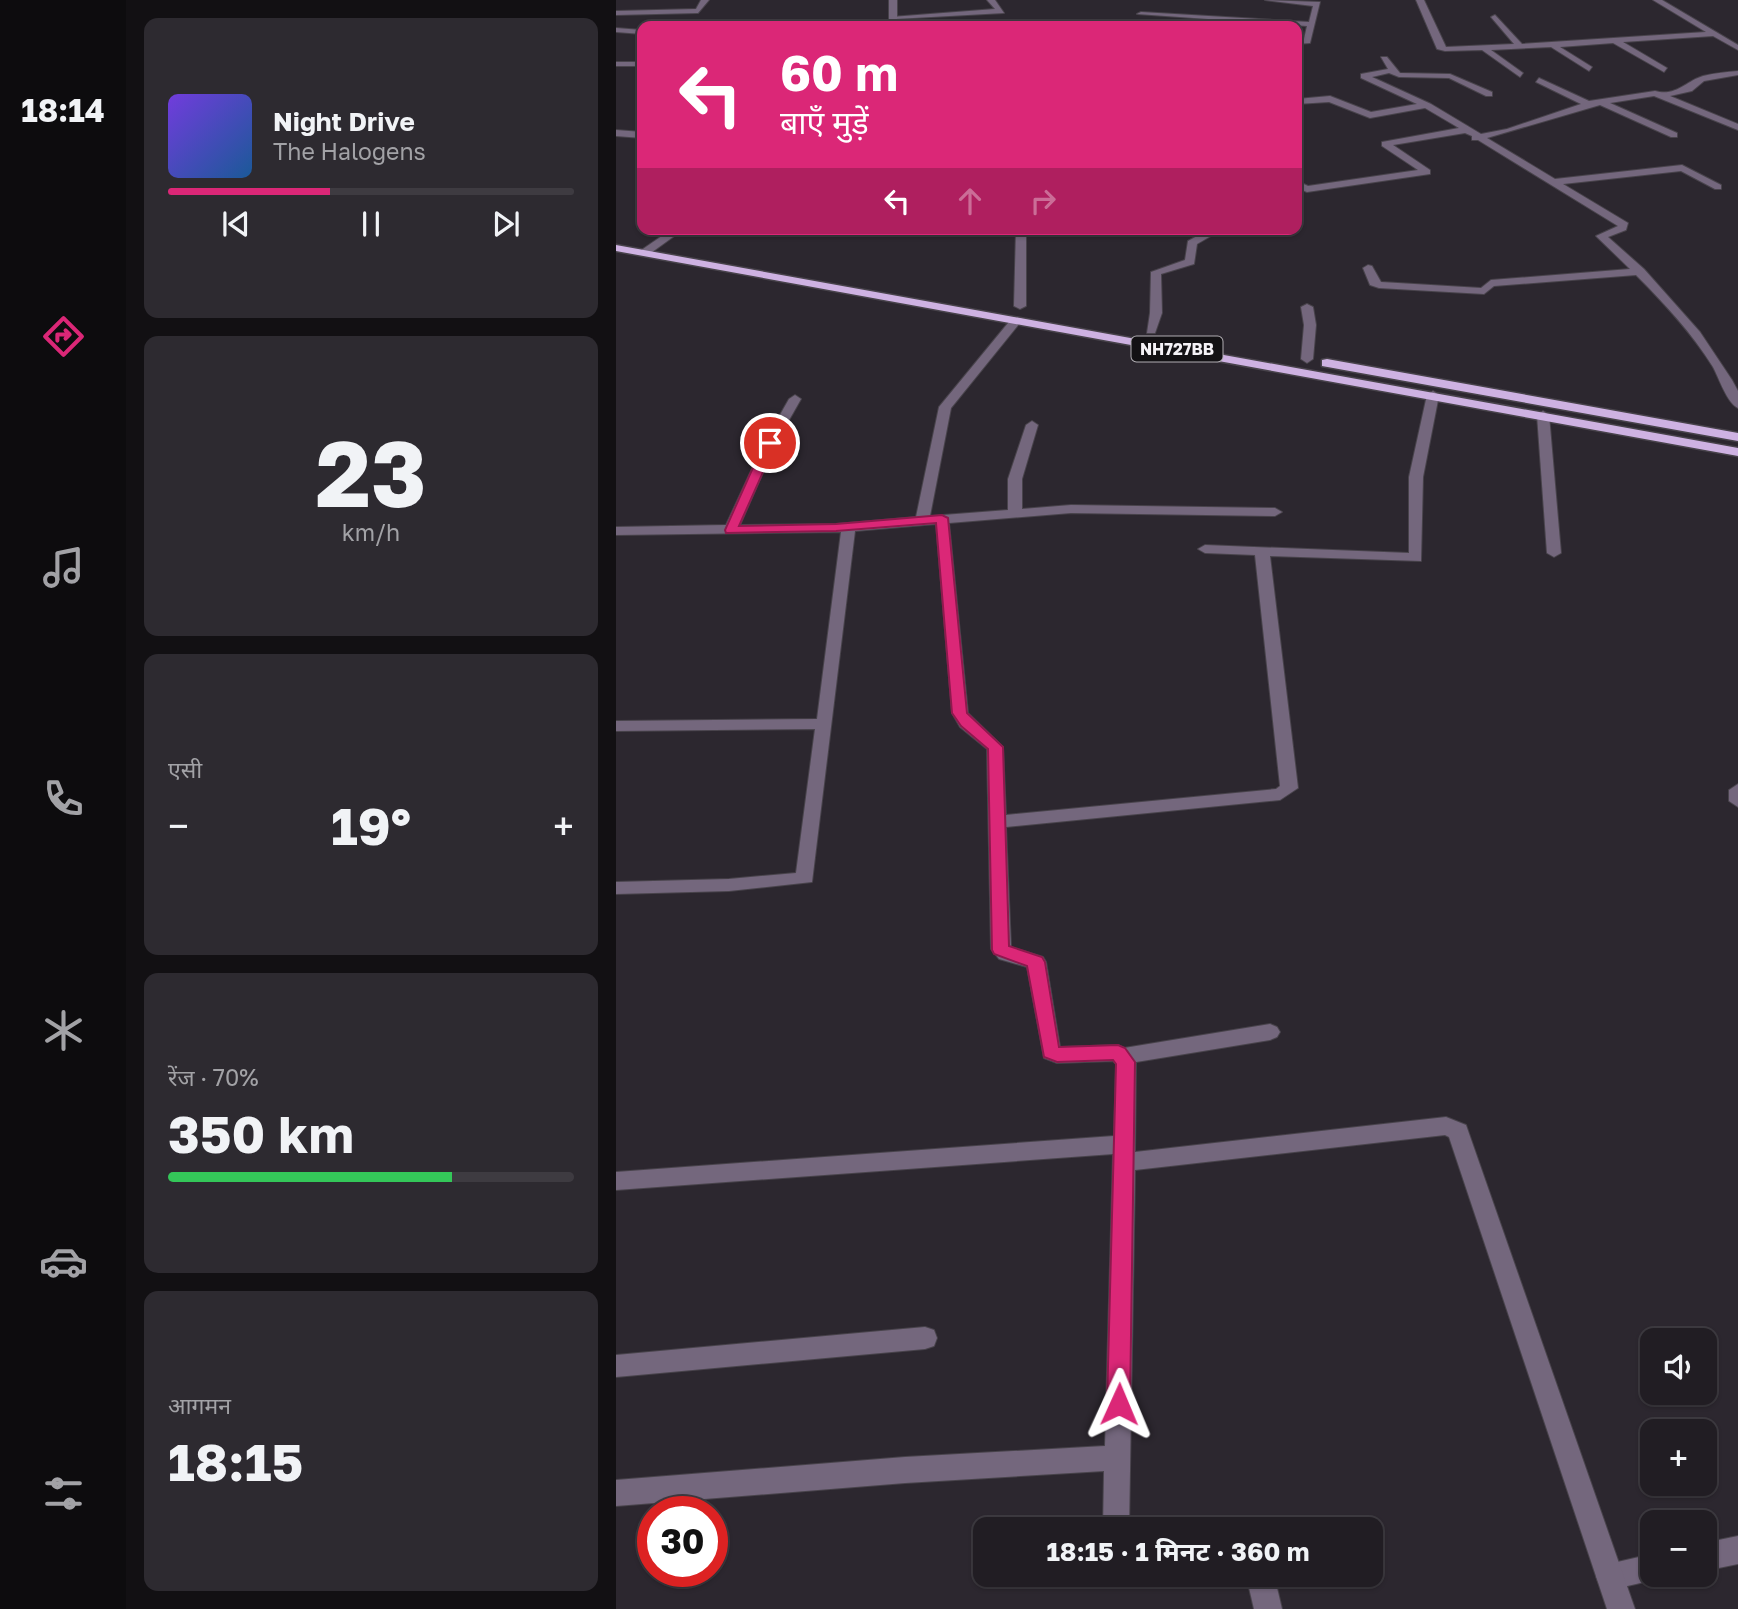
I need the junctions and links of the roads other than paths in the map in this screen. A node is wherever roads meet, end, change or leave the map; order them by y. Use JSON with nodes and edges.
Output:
{"nodes":[{"id":1,"x":705,"y":0,"type":"edge"},
{"id":2,"x":892,"y":0,"type":"edge"},
{"id":3,"x":991,"y":0,"type":"edge"},
{"id":4,"x":1143,"y":0,"type":"edge"},
{"id":5,"x":1269,"y":0,"type":"edge"},
{"id":6,"x":1420,"y":0,"type":"edge"},
{"id":7,"x":1657,"y":0,"type":"edge"},
{"id":8,"x":616,"y":13,"type":"edge"},
{"id":9,"x":1141,"y":14,"type":"junction"},
{"id":10,"x":895,"y":17,"type":"junction"},
{"id":11,"x":1495,"y":17,"type":"dead end"},
{"id":12,"x":894,"y":21,"type":"edge"},
{"id":13,"x":1140,"y":21,"type":"edge"},
{"id":14,"x":1260,"y":21,"type":"edge"},
{"id":15,"x":1302,"y":23,"type":"edge"},
{"id":16,"x":1311,"y":24,"type":"junction"},
{"id":17,"x":616,"y":30,"type":"edge"},
{"id":18,"x":637,"y":32,"type":"edge"},
{"id":19,"x":1713,"y":34,"type":"junction"},
{"id":20,"x":1615,"y":41,"type":"junction"},
{"id":21,"x":1302,"y":42,"type":"edge"},
{"id":22,"x":1552,"y":45,"type":"junction"},
{"id":23,"x":1520,"y":47,"type":"junction"},
{"id":24,"x":1484,"y":48,"type":"junction"},
{"id":25,"x":1738,"y":48,"type":"edge"},
{"id":26,"x":1384,"y":59,"type":"dead end"},
{"id":27,"x":616,"y":64,"type":"edge"},
{"id":28,"x":637,"y":64,"type":"edge"},
{"id":29,"x":1589,"y":69,"type":"dead end"},
{"id":30,"x":1664,"y":70,"type":"dead end"},
{"id":31,"x":1390,"y":71,"type":"junction"},
{"id":32,"x":1738,"y":73,"type":"edge"},
{"id":33,"x":1520,"y":75,"type":"dead end"},
{"id":34,"x":1539,"y":80,"type":"dead end"},
{"id":35,"x":1489,"y":94,"type":"dead end"},
{"id":36,"x":1662,"y":95,"type":"junction"},
{"id":37,"x":1302,"y":102,"type":"edge"},
{"id":38,"x":1601,"y":102,"type":"junction"},
{"id":39,"x":1588,"y":104,"type":"junction"},
{"id":40,"x":1426,"y":105,"type":"junction"},
{"id":41,"x":1738,"y":127,"type":"edge"},
{"id":42,"x":1465,"y":130,"type":"junction"},
{"id":43,"x":616,"y":133,"type":"edge"},
{"id":44,"x":637,"y":135,"type":"edge"},
{"id":45,"x":1674,"y":135,"type":"dead end"},
{"id":46,"x":1475,"y":138,"type":"junction"},
{"id":47,"x":1554,"y":182,"type":"junction"},
{"id":48,"x":1302,"y":186,"type":"edge"},
{"id":49,"x":1718,"y":187,"type":"dead end"},
{"id":50,"x":616,"y":235,"type":"edge"},
{"id":51,"x":670,"y":235,"type":"edge"},
{"id":52,"x":1021,"y":235,"type":"edge"},
{"id":53,"x":1207,"y":235,"type":"edge"},
{"id":54,"x":657,"y":244,"type":"junction"},
{"id":55,"x":616,"y":247,"type":"edge"},
{"id":56,"x":644,"y":253,"type":"junction"},
{"id":57,"x":1368,"y":268,"type":"dead end"},
{"id":58,"x":1640,"y":271,"type":"junction"},
{"id":59,"x":939,"y":292,"type":"dead end"},
{"id":60,"x":1307,"y":307,"type":"dead end"},
{"id":61,"x":1019,"y":309,"type":"junction"},
{"id":62,"x":1151,"y":331,"type":"dead end"},
{"id":63,"x":1203,"y":340,"type":"dead end"},
{"id":64,"x":1307,"y":359,"type":"junction"},
{"id":65,"x":1433,"y":395,"type":"junction"},
{"id":66,"x":795,"y":399,"type":"dead end"},
{"id":67,"x":1738,"y":404,"type":"edge"},
{"id":68,"x":1543,"y":415,"type":"junction"},
{"id":69,"x":1032,"y":425,"type":"dead end"},
{"id":70,"x":1738,"y":437,"type":"edge"},
{"id":71,"x":1738,"y":452,"type":"edge"},
{"id":72,"x":1015,"y":512,"type":"junction"},
{"id":73,"x":1275,"y":512,"type":"dead end"},
{"id":74,"x":942,"y":518,"type":"junction"},
{"id":75,"x":922,"y":520,"type":"junction"},
{"id":76,"x":849,"y":526,"type":"junction"},
{"id":77,"x":731,"y":530,"type":"junction"},
{"id":78,"x":616,"y":531,"type":"edge"},
{"id":79,"x":1205,"y":549,"type":"dead end"},
{"id":80,"x":1262,"y":551,"type":"junction"},
{"id":81,"x":1554,"y":553,"type":"dead end"},
{"id":82,"x":825,"y":724,"type":"junction"},
{"id":83,"x":616,"y":726,"type":"edge"},
{"id":84,"x":1738,"y":790,"type":"edge"},
{"id":85,"x":1738,"y":801,"type":"edge"},
{"id":86,"x":997,"y":822,"type":"junction"},
{"id":87,"x":616,"y":888,"type":"edge"},
{"id":88,"x":1270,"y":1032,"type":"dead end"},
{"id":89,"x":1124,"y":1056,"type":"junction"},
{"id":90,"x":1126,"y":1153,"type":"junction"},
{"id":91,"x":616,"y":1181,"type":"edge"},
{"id":92,"x":925,"y":1338,"type":"dead end"},
{"id":93,"x":616,"y":1366,"type":"edge"},
{"id":94,"x":1117,"y":1458,"type":"junction"},
{"id":95,"x":616,"y":1493,"type":"edge"},
{"id":96,"x":1116,"y":1517,"type":"edge"},
{"id":97,"x":1738,"y":1550,"type":"edge"},
{"id":98,"x":1717,"y":1554,"type":"edge"},
{"id":99,"x":1640,"y":1570,"type":"edge"},
{"id":100,"x":1610,"y":1576,"type":"junction"},
{"id":101,"x":1263,"y":1587,"type":"edge"},
{"id":102,"x":1268,"y":1609,"type":"edge"},
{"id":103,"x":1621,"y":1609,"type":"edge"}],
"edges":[{"from":1,"to":8,"type":"street"},
{"from":2,"to":10,"type":"street"},
{"from":3,"to":10,"type":"street"},
{"from":4,"to":9,"type":"street"},
{"from":5,"to":16,"type":"street"},
{"from":6,"to":24,"type":"street"},
{"from":7,"to":19,"type":"street"},
{"from":9,"to":13,"type":"street"},
{"from":9,"to":14,"type":"street"},
{"from":10,"to":12,"type":"street"},
{"from":11,"to":23,"type":"street"},
{"from":15,"to":16,"type":"street"},
{"from":16,"to":21,"type":"street"},
{"from":17,"to":18,"type":"street"},
{"from":19,"to":20,"type":"street"},
{"from":19,"to":25,"type":"street"},
{"from":20,"to":22,"type":"street"},
{"from":20,"to":30,"type":"street"},
{"from":22,"to":23,"type":"street"},
{"from":22,"to":29,"type":"street"},
{"from":23,"to":24,"type":"street"},
{"from":24,"to":33,"type":"street"},
{"from":26,"to":31,"type":"street"},
{"from":27,"to":28,"type":"street"},
{"from":31,"to":35,"type":"street"},
{"from":31,"to":40,"type":"street"},
{"from":32,"to":36,"type":"street"},
{"from":34,"to":39,"type":"street"},
{"from":36,"to":38,"type":"street"},
{"from":36,"to":41,"type":"street"},
{"from":37,"to":40,"type":"street"},
{"from":38,"to":39,"type":"street"},
{"from":38,"to":45,"type":"street"},
{"from":39,"to":46,"type":"street"},
{"from":40,"to":42,"type":"street"},
{"from":42,"to":46,"type":"street"},
{"from":42,"to":48,"type":"street"},
{"from":43,"to":44,"type":"street"},
{"from":46,"to":47,"type":"street"},
{"from":47,"to":49,"type":"street"},
{"from":47,"to":58,"type":"street"},
{"from":50,"to":54,"type":"highway"},
{"from":51,"to":54,"type":"street"},
{"from":52,"to":61,"type":"street"},
{"from":53,"to":62,"type":"street"},
{"from":54,"to":56,"type":"street"},
{"from":54,"to":59,"type":"highway"},
{"from":55,"to":56,"type":"highway","number":"NH727BB"},
{"from":56,"to":61,"type":"highway","number":"NH727BB"},
{"from":57,"to":58,"type":"street"},
{"from":58,"to":67,"type":"street"},
{"from":60,"to":64,"type":"street"},
{"from":61,"to":65,"type":"highway","number":"NH727BB"},
{"from":61,"to":75,"type":"street"},
{"from":63,"to":64,"type":"highway","number":"NH727BB"},
{"from":64,"to":70,"type":"highway","number":"NH727BB"},
{"from":65,"to":68,"type":"highway","number":"NH727BB"},
{"from":65,"to":80,"type":"street"},
{"from":66,"to":77,"type":"street"},
{"from":68,"to":71,"type":"highway","number":"NH727BB"},
{"from":68,"to":81,"type":"street"},
{"from":69,"to":72,"type":"street"},
{"from":72,"to":73,"type":"street"},
{"from":72,"to":74,"type":"street"},
{"from":74,"to":75,"type":"street"},
{"from":74,"to":86,"type":"street"},
{"from":75,"to":76,"type":"street"},
{"from":76,"to":77,"type":"street"},
{"from":76,"to":82,"type":"street"},
{"from":77,"to":78,"type":"street"},
{"from":79,"to":80,"type":"street"},
{"from":80,"to":86,"type":"street"},
{"from":82,"to":83,"type":"street"},
{"from":82,"to":87,"type":"street"},
{"from":84,"to":85,"type":"street"},
{"from":86,"to":89,"type":"street"},
{"from":88,"to":89,"type":"street"},
{"from":89,"to":90,"type":"street"},
{"from":90,"to":91,"type":"street"},
{"from":90,"to":94,"type":"street"},
{"from":90,"to":100,"type":"street"},
{"from":92,"to":93,"type":"street"},
{"from":94,"to":95,"type":"street"},
{"from":94,"to":96,"type":"street"},
{"from":97,"to":98,"type":"street"},
{"from":99,"to":100,"type":"street"},
{"from":100,"to":103,"type":"street"},
{"from":101,"to":102,"type":"street"}]}
